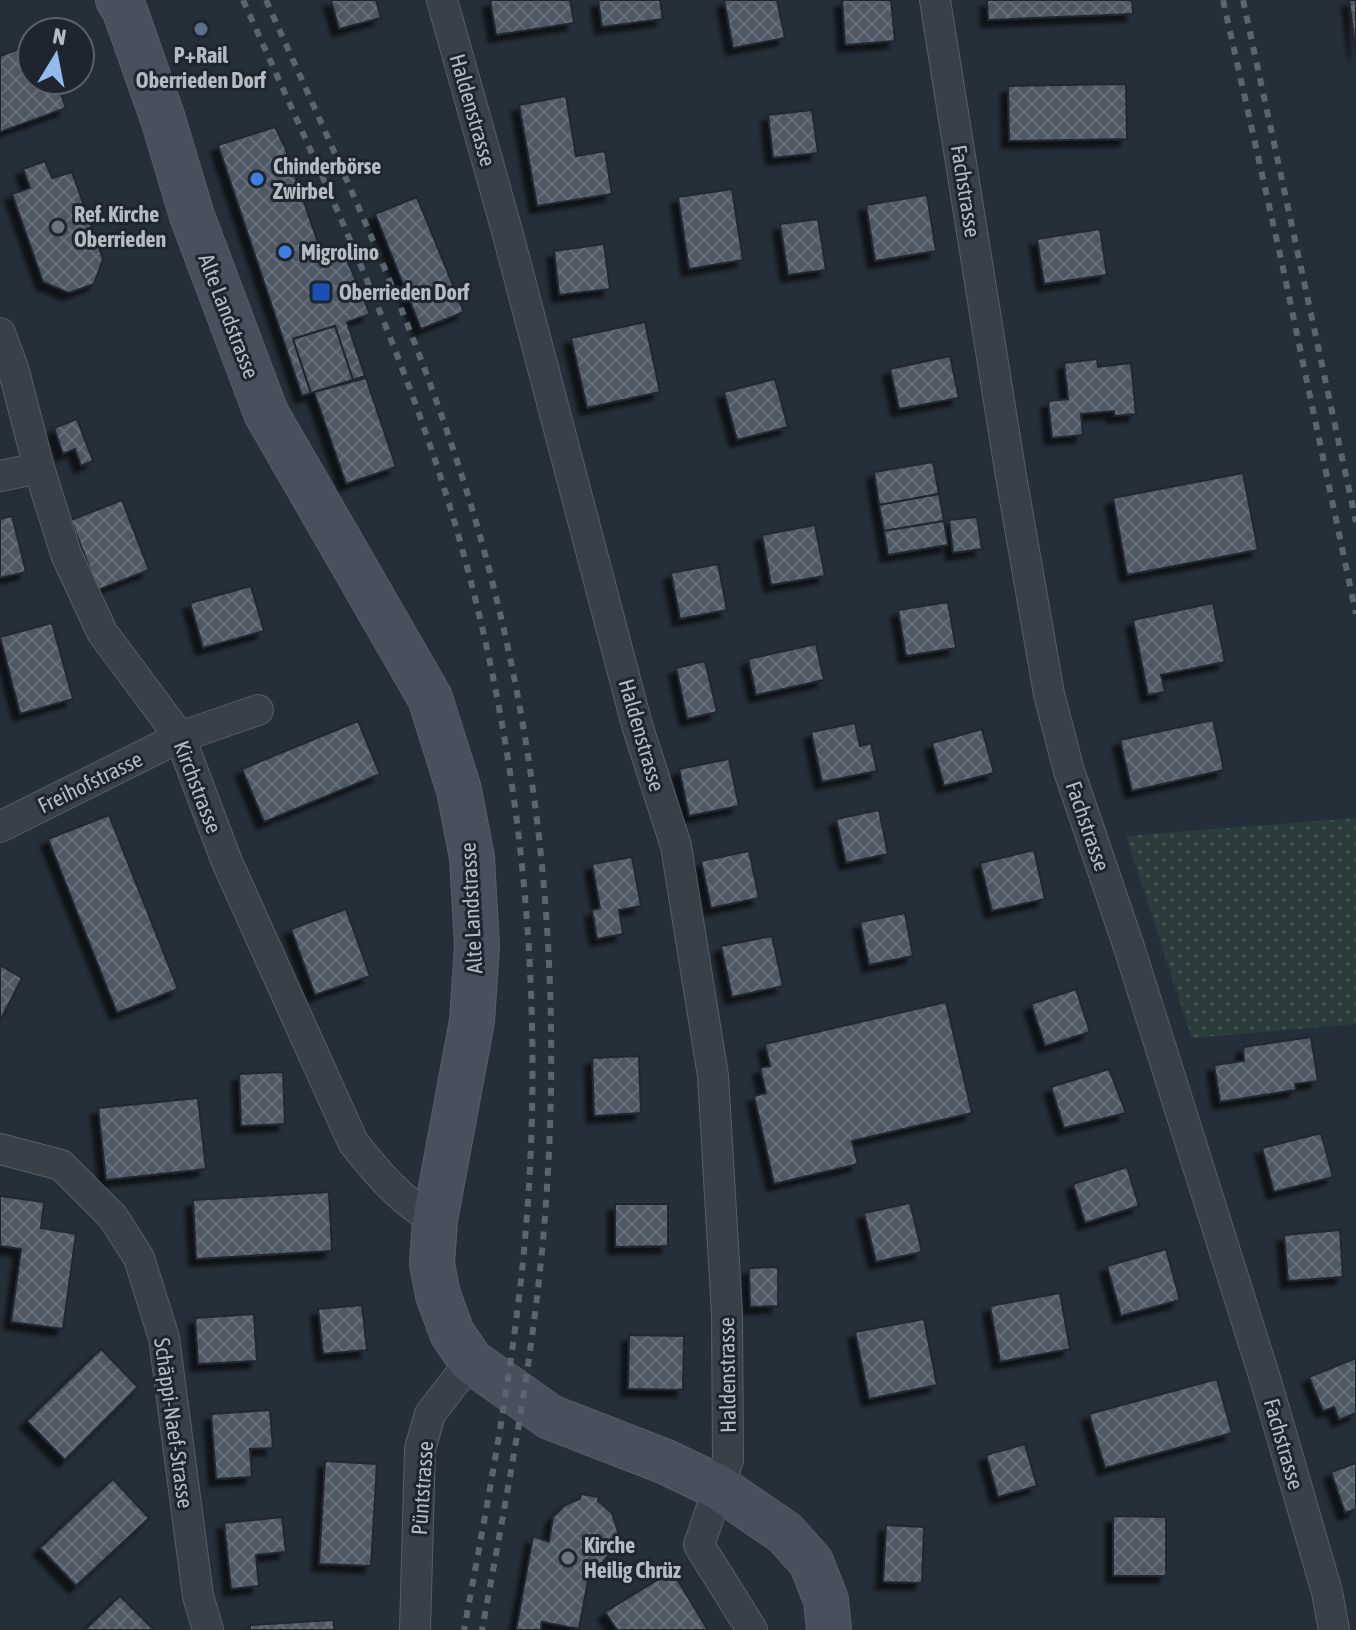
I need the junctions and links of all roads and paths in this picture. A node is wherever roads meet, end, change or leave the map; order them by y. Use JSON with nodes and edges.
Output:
{"nodes":[{"id":1,"x":118,"y":0,"type":"edge"},
{"id":2,"x":442,"y":0,"type":"edge"},
{"id":3,"x":935,"y":0,"type":"edge"},
{"id":4,"x":0,"y":333,"type":"edge"},
{"id":5,"x":39,"y":468,"type":"junction"},
{"id":6,"x":0,"y":476,"type":"edge"},
{"id":7,"x":258,"y":710,"type":"dead end"},
{"id":8,"x":180,"y":737,"type":"junction"},
{"id":9,"x":0,"y":827,"type":"edge"},
{"id":10,"x":0,"y":1149,"type":"edge"},
{"id":11,"x":435,"y":1220,"type":"junction"},
{"id":12,"x":471,"y":1361,"type":"junction"},
{"id":13,"x":718,"y":1487,"type":"junction"},
{"id":14,"x":208,"y":1630,"type":"edge"},
{"id":15,"x":415,"y":1630,"type":"edge"},
{"id":16,"x":752,"y":1630,"type":"edge"},
{"id":17,"x":829,"y":1630,"type":"edge"},
{"id":18,"x":1334,"y":1630,"type":"edge"}],
"edges":[{"from":1,"to":11,"type":"main road","name":"Alte Landstrasse"},
{"from":2,"to":13,"type":"street","name":"Haldenstrasse"},
{"from":3,"to":18,"type":"street","name":"Fachstrasse"},
{"from":4,"to":5,"type":"street","name":"Kirchstrasse"},
{"from":5,"to":6,"type":"street"},
{"from":5,"to":8,"type":"street","name":"Kirchstrasse"},
{"from":7,"to":8,"type":"street","name":"Freihofstrasse"},
{"from":8,"to":9,"type":"street","name":"Freihofstrasse"},
{"from":8,"to":11,"type":"street","name":"Kirchstrasse"},
{"from":10,"to":14,"type":"street","name":"Schäppi-Naef-Strasse"},
{"from":11,"to":12,"type":"main road","name":"Alte Landstrasse"},
{"from":12,"to":13,"type":"main road","name":"Alte Landstrasse"},
{"from":12,"to":15,"type":"street","name":"Püntstrasse"},
{"from":13,"to":16,"type":"street","name":"Haldenstrasse"},
{"from":13,"to":17,"type":"main road","name":"Alte Landstrasse"}]}
